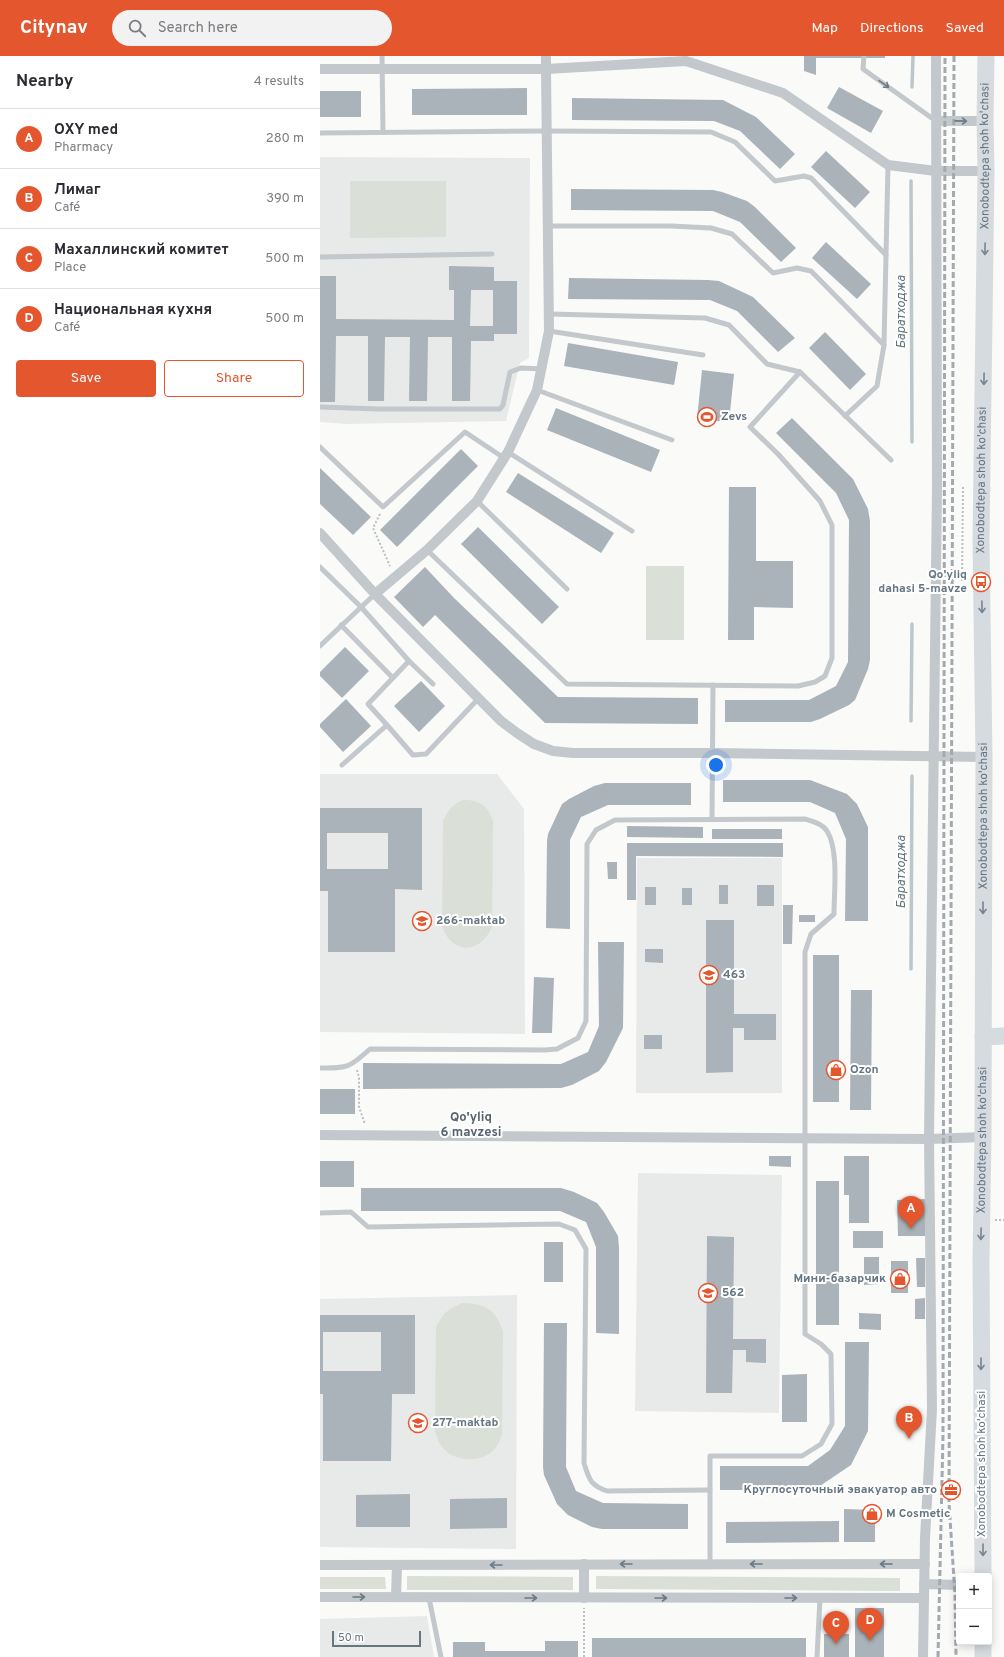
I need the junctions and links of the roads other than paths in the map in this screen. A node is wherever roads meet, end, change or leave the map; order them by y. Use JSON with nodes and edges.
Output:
{"nodes":[{"id":1,"x":382,"y":56,"type":"edge"},
{"id":2,"x":546,"y":56,"type":"edge"},
{"id":3,"x":864,"y":56,"type":"edge"},
{"id":4,"x":936,"y":56,"type":"edge"},
{"id":5,"x":986,"y":56,"type":"edge"},
{"id":6,"x":320,"y":69,"type":"edge"},
{"id":7,"x":546,"y":69,"type":"junction"},
{"id":8,"x":382,"y":70,"type":"junction"},
{"id":9,"x":937,"y":121,"type":"junction"},
{"id":10,"x":985,"y":121,"type":"junction"},
{"id":11,"x":547,"y":131,"type":"junction"},
{"id":12,"x":383,"y":132,"type":"junction"},
{"id":13,"x":320,"y":133,"type":"edge"},
{"id":14,"x":888,"y":166,"type":"junction"},
{"id":15,"x":936,"y":171,"type":"junction"},
{"id":16,"x":986,"y":171,"type":"junction"},
{"id":17,"x":548,"y":226,"type":"junction"},
{"id":18,"x":492,"y":254,"type":"dead end"},
{"id":19,"x":886,"y":255,"type":"junction"},
{"id":20,"x":320,"y":257,"type":"edge"},
{"id":21,"x":550,"y":314,"type":"junction"},
{"id":22,"x":549,"y":331,"type":"junction"},
{"id":23,"x":884,"y":345,"type":"junction"},
{"id":24,"x":703,"y":355,"type":"dead end"},
{"id":25,"x":542,"y":369,"type":"junction"},
{"id":26,"x":800,"y":372,"type":"junction"},
{"id":27,"x":537,"y":390,"type":"junction"},
{"id":28,"x":320,"y":407,"type":"edge"},
{"id":29,"x":845,"y":416,"type":"junction"},
{"id":30,"x":672,"y":440,"type":"dead end"},
{"id":31,"x":320,"y":447,"type":"edge"},
{"id":32,"x":506,"y":455,"type":"junction"},
{"id":33,"x":891,"y":460,"type":"dead end"},
{"id":34,"x":477,"y":501,"type":"junction"},
{"id":35,"x":632,"y":532,"type":"dead end"},
{"id":36,"x":320,"y":533,"type":"edge"},
{"id":37,"x":426,"y":550,"type":"junction"},
{"id":38,"x":320,"y":567,"type":"edge"},
{"id":39,"x":567,"y":589,"type":"dead end"},
{"id":40,"x":375,"y":594,"type":"junction"},
{"id":41,"x":361,"y":607,"type":"junction"},
{"id":42,"x":341,"y":625,"type":"junction"},
{"id":43,"x":320,"y":646,"type":"edge"},
{"id":44,"x":409,"y":661,"type":"junction"},
{"id":45,"x":393,"y":678,"type":"junction"},
{"id":46,"x":433,"y":684,"type":"dead end"},
{"id":47,"x":713,"y":685,"type":"junction"},
{"id":48,"x":479,"y":698,"type":"junction"},
{"id":49,"x":387,"y":725,"type":"junction"},
{"id":50,"x":713,"y":753,"type":"junction"},
{"id":51,"x":934,"y":757,"type":"junction"},
{"id":52,"x":984,"y":757,"type":"junction"},
{"id":53,"x":342,"y":765,"type":"dead end"},
{"id":54,"x":712,"y":819,"type":"junction"},
{"id":55,"x":1004,"y":1036,"type":"edge"},
{"id":56,"x":983,"y":1037,"type":"junction"},
{"id":57,"x":320,"y":1068,"type":"edge"},
{"id":58,"x":320,"y":1135,"type":"edge"},
{"id":59,"x":983,"y":1137,"type":"junction"},
{"id":60,"x":804,"y":1138,"type":"junction"},
{"id":61,"x":929,"y":1139,"type":"junction"},
{"id":62,"x":320,"y":1213,"type":"edge"},
{"id":63,"x":710,"y":1490,"type":"junction"},
{"id":64,"x":584,"y":1564,"type":"junction"},
{"id":65,"x":710,"y":1564,"type":"junction"},
{"id":66,"x":924,"y":1564,"type":"junction"},
{"id":67,"x":320,"y":1565,"type":"edge"},
{"id":68,"x":397,"y":1565,"type":"junction"},
{"id":69,"x":983,"y":1573,"type":"edge"},
{"id":70,"x":924,"y":1584,"type":"junction"},
{"id":71,"x":956,"y":1584,"type":"edge"},
{"id":72,"x":320,"y":1597,"type":"edge"},
{"id":73,"x":396,"y":1597,"type":"junction"},
{"id":74,"x":429,"y":1598,"type":"junction"},
{"id":75,"x":584,"y":1598,"type":"junction"},
{"id":76,"x":820,"y":1598,"type":"junction"},
{"id":77,"x":924,"y":1598,"type":"junction"},
{"id":78,"x":983,"y":1645,"type":"edge"},
{"id":79,"x":441,"y":1657,"type":"edge"},
{"id":80,"x":818,"y":1657,"type":"edge"},
{"id":81,"x":923,"y":1657,"type":"edge"},
{"id":82,"x":983,"y":1657,"type":"edge"}],
"edges":[{"from":1,"to":8,"type":"lane"},
{"from":2,"to":7,"type":"street"},
{"from":3,"to":9,"type":"lane","one_way":true},
{"from":4,"to":9,"type":"street"},
{"from":5,"to":10,"type":"highway","name":"Xonobodtepa shoh ko'chasi"},
{"from":6,"to":8,"type":"street"},
{"from":7,"to":8,"type":"street"},
{"from":7,"to":11,"type":"street"},
{"from":7,"to":14,"type":"street"},
{"from":8,"to":12,"type":"lane"},
{"from":9,"to":10,"type":"street","one_way":true},
{"from":9,"to":15,"type":"street"},
{"from":10,"to":16,"type":"highway","name":"Xonobodtepa shoh ko'chasi"},
{"from":11,"to":12,"type":"lane"},
{"from":11,"to":17,"type":"street"},
{"from":11,"to":19,"type":"lane"},
{"from":12,"to":13,"type":"lane"},
{"from":14,"to":15,"type":"street"},
{"from":14,"to":19,"type":"lane"},
{"from":15,"to":16,"type":"street"},
{"from":15,"to":51,"type":"street"},
{"from":16,"to":52,"type":"highway","name":"Xonobodtepa shoh ko'chasi","one_way":true},
{"from":17,"to":21,"type":"street"},
{"from":17,"to":23,"type":"lane"},
{"from":18,"to":20,"type":"lane"},
{"from":19,"to":23,"type":"lane"},
{"from":21,"to":22,"type":"street"},
{"from":21,"to":26,"type":"lane"},
{"from":22,"to":24,"type":"lane"},
{"from":22,"to":25,"type":"street"},
{"from":23,"to":29,"type":"lane"},
{"from":25,"to":27,"type":"street"},
{"from":25,"to":28,"type":"lane"},
{"from":26,"to":29,"type":"lane"},
{"from":26,"to":47,"type":"lane"},
{"from":27,"to":30,"type":"lane"},
{"from":27,"to":32,"type":"street"},
{"from":29,"to":33,"type":"lane"},
{"from":31,"to":32,"type":"lane"},
{"from":32,"to":34,"type":"street"},
{"from":32,"to":35,"type":"lane"},
{"from":34,"to":37,"type":"street"},
{"from":34,"to":39,"type":"lane"},
{"from":36,"to":40,"type":"street"},
{"from":37,"to":40,"type":"street"},
{"from":37,"to":47,"type":"lane"},
{"from":38,"to":41,"type":"lane"},
{"from":40,"to":41,"type":"lane"},
{"from":40,"to":48,"type":"street"},
{"from":41,"to":42,"type":"lane"},
{"from":41,"to":44,"type":"lane"},
{"from":42,"to":43,"type":"lane"},
{"from":42,"to":45,"type":"lane"},
{"from":44,"to":45,"type":"lane"},
{"from":44,"to":46,"type":"lane"},
{"from":45,"to":49,"type":"lane"},
{"from":47,"to":50,"type":"lane"},
{"from":48,"to":49,"type":"lane"},
{"from":48,"to":50,"type":"street"},
{"from":49,"to":53,"type":"lane"},
{"from":50,"to":51,"type":"street"},
{"from":50,"to":54,"type":"lane"},
{"from":51,"to":52,"type":"street"},
{"from":51,"to":61,"type":"street"},
{"from":52,"to":56,"type":"highway","name":"Xonobodtepa shoh ko'chasi","one_way":true},
{"from":54,"to":57,"type":"lane"},
{"from":54,"to":60,"type":"lane"},
{"from":55,"to":56,"type":"highway"},
{"from":56,"to":59,"type":"highway","name":"Xonobodtepa shoh ko'chasi"},
{"from":58,"to":60,"type":"street"},
{"from":59,"to":61,"type":"street"},
{"from":59,"to":69,"type":"highway","name":"Xonobodtepa shoh ko'chasi","one_way":true},
{"from":60,"to":61,"type":"street"},
{"from":60,"to":63,"type":"lane"},
{"from":61,"to":66,"type":"street"},
{"from":62,"to":63,"type":"lane"},
{"from":63,"to":65,"type":"lane"},
{"from":65,"to":64,"type":"street","one_way":true},
{"from":64,"to":68,"type":"street","one_way":true},
{"from":64,"to":75,"type":"street"},
{"from":66,"to":65,"type":"street","one_way":true},
{"from":66,"to":70,"type":"street"},
{"from":67,"to":68,"type":"street"},
{"from":68,"to":73,"type":"street"},
{"from":70,"to":71,"type":"street"},
{"from":70,"to":77,"type":"street"},
{"from":72,"to":73,"type":"street","one_way":true},
{"from":73,"to":74,"type":"street"},
{"from":74,"to":75,"type":"street","one_way":true},
{"from":74,"to":79,"type":"lane"},
{"from":75,"to":76,"type":"street","one_way":true},
{"from":76,"to":77,"type":"street"},
{"from":76,"to":80,"type":"lane"},
{"from":77,"to":81,"type":"street"},
{"from":78,"to":82,"type":"highway"}]}
